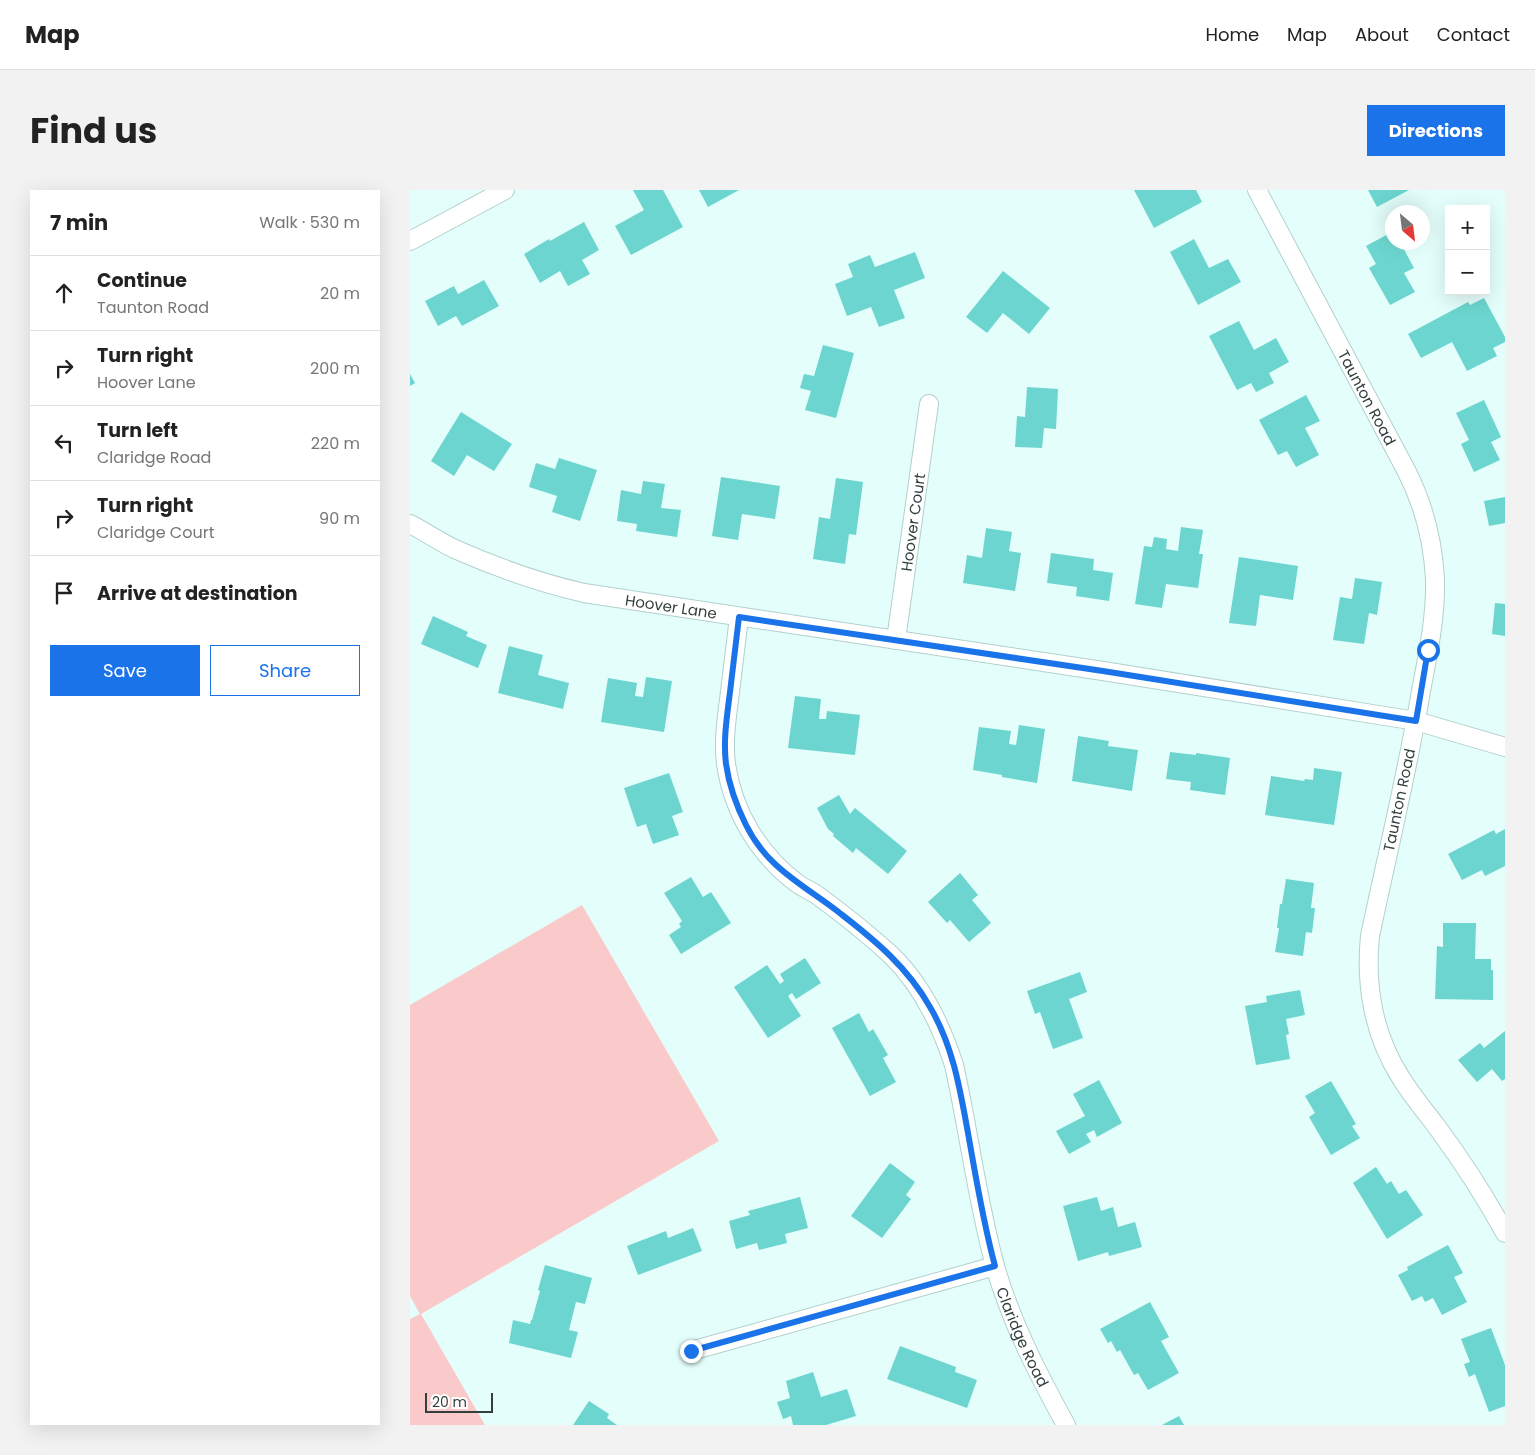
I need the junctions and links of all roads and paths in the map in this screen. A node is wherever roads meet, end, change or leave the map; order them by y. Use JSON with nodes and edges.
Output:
{"nodes":[{"id":1,"x":505,"y":190,"type":"edge"},
{"id":2,"x":1257,"y":190,"type":"edge"},
{"id":3,"x":410,"y":241,"type":"edge"},
{"id":4,"x":929,"y":404,"type":"dead end"},
{"id":5,"x":410,"y":524,"type":"edge"},
{"id":6,"x":739,"y":617,"type":"junction"},
{"id":7,"x":896,"y":640,"type":"junction"},
{"id":8,"x":1416,"y":721,"type":"junction"},
{"id":9,"x":1505,"y":747,"type":"edge"},
{"id":10,"x":1505,"y":1233,"type":"edge"},
{"id":11,"x":995,"y":1266,"type":"junction"},
{"id":12,"x":691,"y":1351,"type":"dead end"},
{"id":13,"x":1066,"y":1425,"type":"edge"}],
"edges":[{"from":1,"to":3,"type":"street"},
{"from":2,"to":8,"type":"street","name":"Taunton Road"},
{"from":4,"to":7,"type":"street","name":"Hoover Court"},
{"from":5,"to":6,"type":"street","name":"Hoover Lane"},
{"from":6,"to":7,"type":"street","name":"Hoover Lane"},
{"from":6,"to":11,"type":"street","name":"Claridge Road"},
{"from":7,"to":8,"type":"street","name":"Hoover Lane"},
{"from":8,"to":9,"type":"street","name":"Hoover Lane"},
{"from":8,"to":10,"type":"street","name":"Taunton Road"},
{"from":11,"to":12,"type":"street"},
{"from":11,"to":13,"type":"street","name":"Claridge Road"}]}
